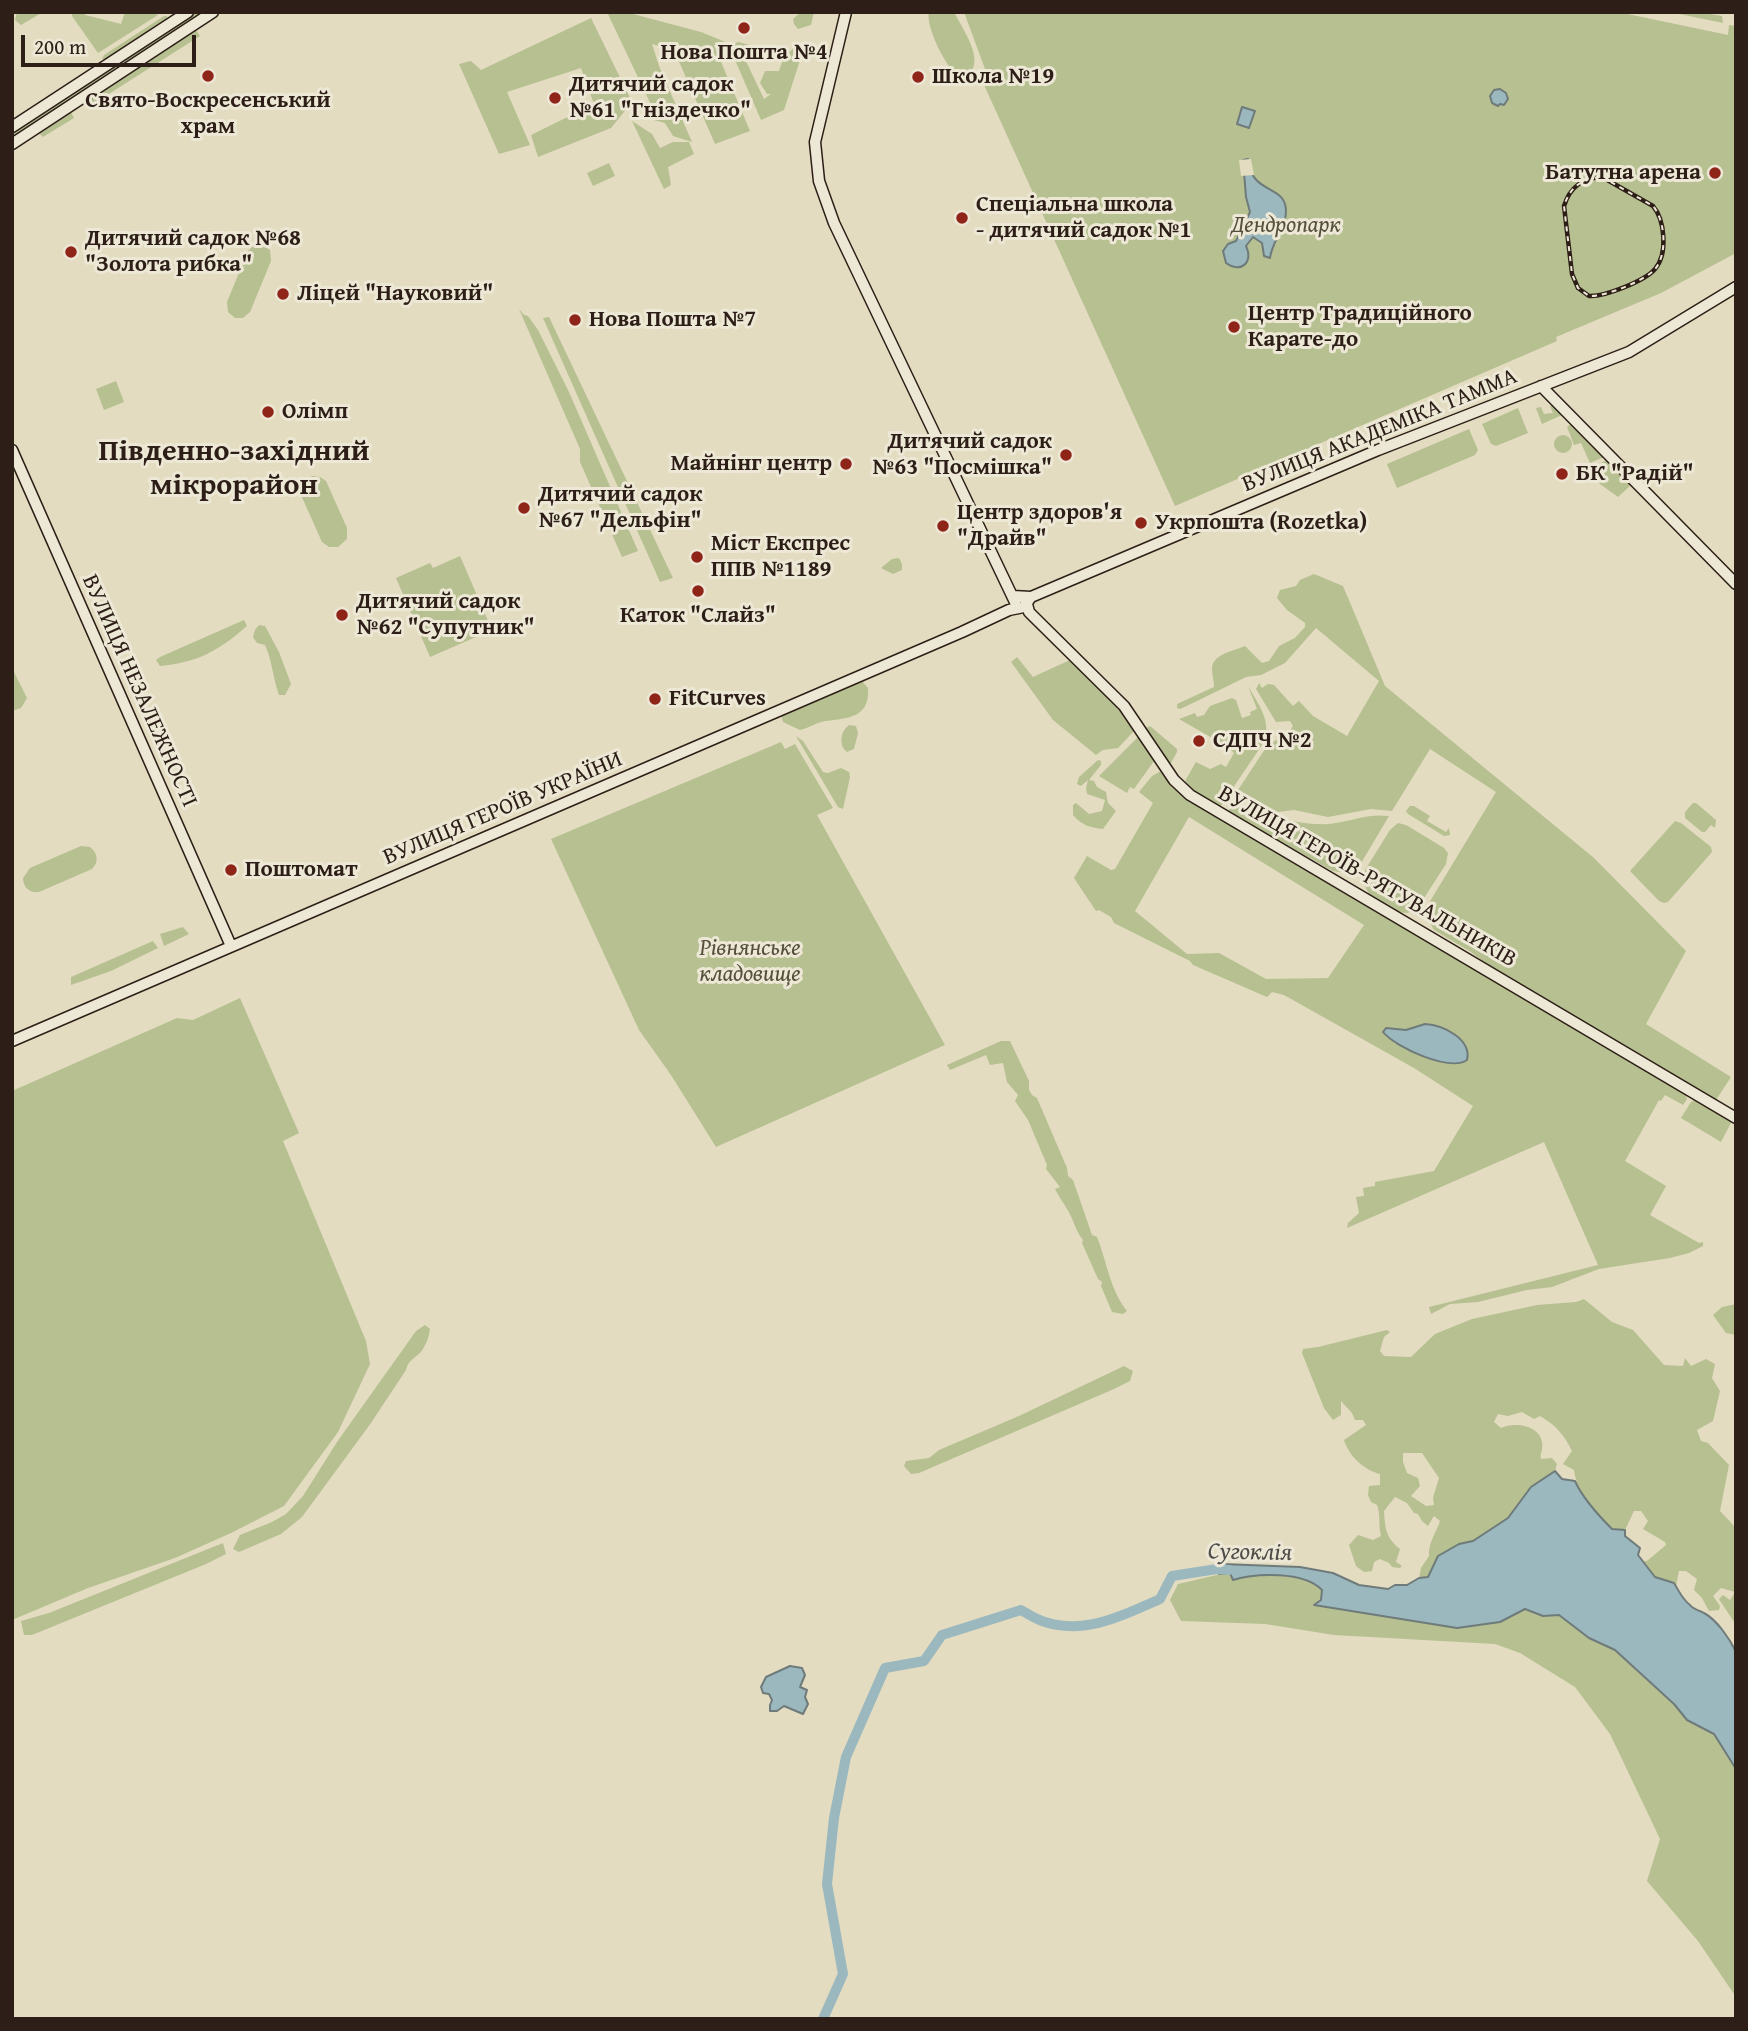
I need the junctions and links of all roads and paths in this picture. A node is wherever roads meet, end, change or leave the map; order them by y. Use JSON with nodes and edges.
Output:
{"nodes":[{"id":1,"x":188,"y":12,"type":"edge"},
{"id":2,"x":213,"y":12,"type":"edge"},
{"id":3,"x":846,"y":12,"type":"edge"},
{"id":4,"x":12,"y":127,"type":"edge"},
{"id":5,"x":12,"y":144,"type":"edge"},
{"id":6,"x":1736,"y":287,"type":"edge"},
{"id":7,"x":1541,"y":386,"type":"junction"},
{"id":8,"x":12,"y":450,"type":"edge"},
{"id":9,"x":1736,"y":584,"type":"edge"},
{"id":10,"x":1021,"y":603,"type":"junction"},
{"id":11,"x":230,"y":946,"type":"junction"},
{"id":12,"x":12,"y":1041,"type":"edge"},
{"id":13,"x":1736,"y":1118,"type":"edge"}],
"edges":[{"from":1,"to":4,"type":"main road"},
{"from":2,"to":5,"type":"main road"},
{"from":3,"to":10,"type":"main road","name":"ВУЛИЦЯ ГЕРОЇВ-РЯТУВАЛЬНИКІВ"},
{"from":6,"to":7,"type":"main road","name":"ВУЛИЦЯ АКАДЕМІКА ТАММА"},
{"from":7,"to":9,"type":"main road"},
{"from":7,"to":10,"type":"main road","name":"ВУЛИЦЯ АКАДЕМІКА ТАММА"},
{"from":8,"to":11,"type":"main road","name":"ВУЛИЦЯ НЕЗАЛЕЖНОСТІ"},
{"from":10,"to":11,"type":"main road","name":"ВУЛИЦЯ ГЕРОЇВ УКРАЇНИ"},
{"from":10,"to":13,"type":"main road","name":"ВУЛИЦЯ ГЕРОЇВ-РЯТУВАЛЬНИКІВ"},
{"from":11,"to":12,"type":"main road","name":"ВУЛИЦЯ ГЕРОЇВ УКРАЇНИ"}]}
